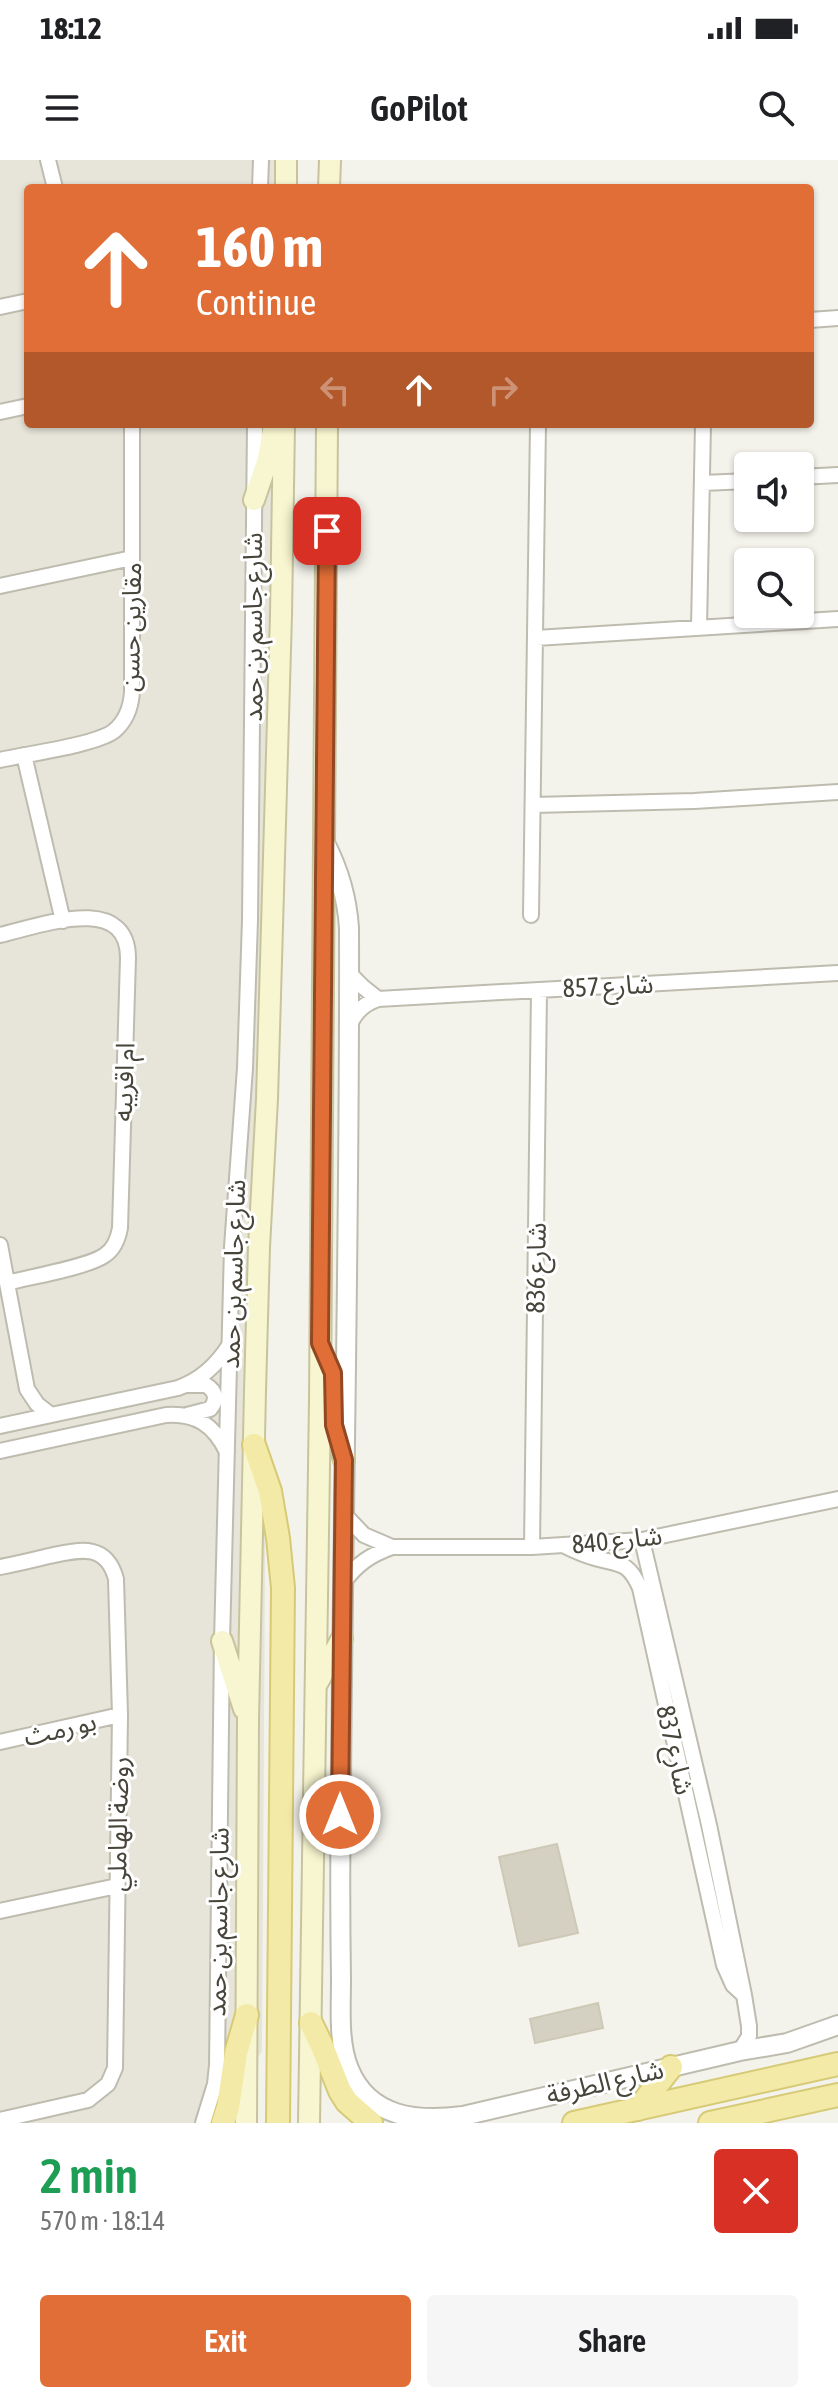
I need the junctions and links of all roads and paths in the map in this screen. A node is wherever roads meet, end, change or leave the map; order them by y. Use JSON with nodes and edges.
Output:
{"nodes":[{"id":1,"x":48,"y":160,"type":"edge"},
{"id":2,"x":261,"y":160,"type":"edge"},
{"id":3,"x":286,"y":160,"type":"edge"},
{"id":4,"x":330,"y":160,"type":"edge"},
{"id":5,"x":54,"y":184,"type":"edge"},
{"id":6,"x":260,"y":184,"type":"edge"},
{"id":7,"x":286,"y":184,"type":"edge"},
{"id":8,"x":329,"y":184,"type":"edge"},
{"id":9,"x":24,"y":302,"type":"edge"},
{"id":10,"x":0,"y":307,"type":"edge"},
{"id":11,"x":838,"y":318,"type":"edge"},
{"id":12,"x":814,"y":320,"type":"edge"},
{"id":13,"x":24,"y":407,"type":"edge"},
{"id":14,"x":0,"y":412,"type":"edge"},
{"id":15,"x":132,"y":428,"type":"edge"},
{"id":16,"x":255,"y":428,"type":"edge"},
{"id":17,"x":273,"y":428,"type":"edge"},
{"id":18,"x":284,"y":428,"type":"edge"},
{"id":19,"x":327,"y":428,"type":"edge"},
{"id":20,"x":538,"y":428,"type":"edge"},
{"id":21,"x":703,"y":428,"type":"edge"},
{"id":22,"x":838,"y":475,"type":"edge"},
{"id":23,"x":814,"y":476,"type":"edge"},
{"id":24,"x":734,"y":482,"type":"edge"},
{"id":25,"x":703,"y":483,"type":"junction"},
{"id":26,"x":254,"y":500,"type":"junction"},
{"id":27,"x":132,"y":558,"type":"junction"},
{"id":28,"x":0,"y":586,"type":"edge"},
{"id":29,"x":838,"y":619,"type":"edge"},
{"id":30,"x":699,"y":628,"type":"junction"},
{"id":31,"x":536,"y":638,"type":"junction"},
{"id":32,"x":24,"y":755,"type":"junction"},
{"id":33,"x":0,"y":760,"type":"edge"},
{"id":34,"x":838,"y":792,"type":"edge"},
{"id":35,"x":533,"y":805,"type":"junction"},
{"id":36,"x":325,"y":843,"type":"junction"},
{"id":37,"x":531,"y":915,"type":"dead end"},
{"id":38,"x":63,"y":921,"type":"junction"},
{"id":39,"x":0,"y":935,"type":"edge"},
{"id":40,"x":349,"y":973,"type":"junction"},
{"id":41,"x":838,"y":973,"type":"edge"},
{"id":42,"x":539,"y":990,"type":"junction"},
{"id":43,"x":378,"y":999,"type":"junction"},
{"id":44,"x":349,"y":1029,"type":"junction"},
{"id":45,"x":0,"y":1245,"type":"edge"},
{"id":46,"x":7,"y":1283,"type":"junction"},
{"id":47,"x":320,"y":1343,"type":"junction"},
{"id":48,"x":230,"y":1344,"type":"junction"},
{"id":49,"x":184,"y":1385,"type":"junction"},
{"id":50,"x":27,"y":1389,"type":"junction"},
{"id":51,"x":51,"y":1415,"type":"junction"},
{"id":52,"x":187,"y":1415,"type":"junction"},
{"id":53,"x":17,"y":1422,"type":"junction"},
{"id":54,"x":0,"y":1426,"type":"edge"},
{"id":55,"x":254,"y":1445,"type":"junction"},
{"id":56,"x":0,"y":1451,"type":"edge"},
{"id":57,"x":227,"y":1453,"type":"junction"},
{"id":58,"x":344,"y":1460,"type":"junction"},
{"id":59,"x":838,"y":1499,"type":"edge"},
{"id":60,"x":342,"y":1513,"type":"junction"},
{"id":61,"x":642,"y":1540,"type":"junction"},
{"id":62,"x":565,"y":1546,"type":"junction"},
{"id":63,"x":392,"y":1547,"type":"junction"},
{"id":64,"x":532,"y":1547,"type":"junction"},
{"id":65,"x":0,"y":1567,"type":"edge"},
{"id":66,"x":343,"y":1583,"type":"junction"},
{"id":67,"x":342,"y":1638,"type":"junction"},
{"id":68,"x":222,"y":1641,"type":"junction"},
{"id":69,"x":316,"y":1686,"type":"junction"},
{"id":70,"x":120,"y":1715,"type":"junction"},
{"id":71,"x":248,"y":1720,"type":"junction"},
{"id":72,"x":0,"y":1742,"type":"edge"},
{"id":73,"x":117,"y":1886,"type":"junction"},
{"id":74,"x":0,"y":1911,"type":"edge"},
{"id":75,"x":744,"y":1995,"type":"junction"},
{"id":76,"x":247,"y":2015,"type":"junction"},
{"id":77,"x":311,"y":2023,"type":"junction"},
{"id":78,"x":838,"y":2025,"type":"edge"},
{"id":79,"x":740,"y":2051,"type":"junction"},
{"id":80,"x":838,"y":2064,"type":"edge"},
{"id":81,"x":671,"y":2067,"type":"junction"},
{"id":82,"x":838,"y":2095,"type":"edge"},
{"id":83,"x":638,"y":2109,"type":"junction"},
{"id":84,"x":372,"y":2112,"type":"edge"},
{"id":85,"x":0,"y":2120,"type":"edge"},
{"id":86,"x":203,"y":2123,"type":"edge"},
{"id":87,"x":223,"y":2123,"type":"edge"},
{"id":88,"x":246,"y":2123,"type":"edge"},
{"id":89,"x":278,"y":2123,"type":"edge"},
{"id":90,"x":309,"y":2123,"type":"edge"},
{"id":91,"x":574,"y":2123,"type":"edge"},
{"id":92,"x":710,"y":2123,"type":"edge"}],
"edges":[{"from":1,"to":5,"type":"street"},
{"from":2,"to":6,"type":"street"},
{"from":3,"to":7,"type":"main road"},
{"from":4,"to":8,"type":"main road"},
{"from":9,"to":10,"type":"street"},
{"from":11,"to":12,"type":"street"},
{"from":13,"to":14,"type":"street"},
{"from":15,"to":27,"type":"street","name":"مقارين حسن"},
{"from":16,"to":26,"type":"street","name":"شارع جاسم بن حمد"},
{"from":17,"to":26,"type":"main road"},
{"from":18,"to":55,"type":"main road","name":"شارع جاسم بن حمد"},
{"from":19,"to":36,"type":"main road"},
{"from":20,"to":31,"type":"street"},
{"from":21,"to":25,"type":"street"},
{"from":22,"to":23,"type":"street"},
{"from":24,"to":25,"type":"street"},
{"from":25,"to":30,"type":"street"},
{"from":26,"to":48,"type":"street","name":"شارع جاسم بن حمد"},
{"from":27,"to":28,"type":"street"},
{"from":27,"to":32,"type":"street","name":"مقارين حسن"},
{"from":29,"to":30,"type":"street"},
{"from":30,"to":31,"type":"street"},
{"from":31,"to":35,"type":"street"},
{"from":32,"to":33,"type":"street","name":"مقارين حسن"},
{"from":32,"to":38,"type":"street"},
{"from":34,"to":35,"type":"street"},
{"from":35,"to":37,"type":"street"},
{"from":36,"to":40,"type":"street"},
{"from":36,"to":47,"type":"main road"},
{"from":38,"to":39,"type":"street","name":"ام اقريبه"},
{"from":38,"to":46,"type":"street","name":"ام اقريبه"},
{"from":40,"to":43,"type":"street"},
{"from":40,"to":44,"type":"street"},
{"from":41,"to":42,"type":"street","name":"شارع 857"},
{"from":42,"to":43,"type":"street","name":"شارع 857"},
{"from":42,"to":64,"type":"street","name":"شارع 836"},
{"from":43,"to":44,"type":"street"},
{"from":44,"to":58,"type":"street"},
{"from":45,"to":46,"type":"street"},
{"from":46,"to":50,"type":"street"},
{"from":47,"to":58,"type":"main road"},
{"from":47,"to":69,"type":"main road"},
{"from":48,"to":49,"type":"street"},
{"from":48,"to":57,"type":"street","name":"شارع جاسم بن حمد"},
{"from":49,"to":51,"type":"street"},
{"from":49,"to":52,"type":"street"},
{"from":50,"to":51,"type":"street"},
{"from":50,"to":53,"type":"street"},
{"from":51,"to":53,"type":"street"},
{"from":52,"to":56,"type":"street"},
{"from":52,"to":57,"type":"street"},
{"from":53,"to":54,"type":"street"},
{"from":55,"to":71,"type":"main road","name":"شارع جاسم بن حمد"},
{"from":55,"to":89,"type":"main road"},
{"from":57,"to":68,"type":"street","name":"شارع جاسم بن حمد"},
{"from":58,"to":60,"type":"street"},
{"from":59,"to":61,"type":"street","name":"شارع 840"},
{"from":60,"to":63,"type":"street","name":"شارع 840"},
{"from":60,"to":66,"type":"street"},
{"from":61,"to":62,"type":"street","name":"شارع 840"},
{"from":61,"to":75,"type":"street","name":"شارع 837"},
{"from":62,"to":64,"type":"street","name":"شارع 840"},
{"from":62,"to":75,"type":"street","name":"شارع 837"},
{"from":63,"to":64,"type":"street","name":"شارع 840"},
{"from":63,"to":66,"type":"street","name":"شارع 840"},
{"from":65,"to":70,"type":"street","name":"روضة الهاملي"},
{"from":66,"to":67,"type":"street"},
{"from":67,"to":69,"type":"main road"},
{"from":67,"to":84,"type":"street"},
{"from":68,"to":71,"type":"main road"},
{"from":68,"to":86,"type":"street","name":"شارع جاسم بن حمد"},
{"from":69,"to":77,"type":"main road"},
{"from":70,"to":72,"type":"street","name":"بو رمث"},
{"from":70,"to":73,"type":"street","name":"روضة الهاملي"},
{"from":71,"to":76,"type":"main road","name":"شارع جاسم بن حمد"},
{"from":73,"to":74,"type":"street"},
{"from":73,"to":85,"type":"street","name":"روضة الهاملي"},
{"from":75,"to":79,"type":"street","name":"شارع 837"},
{"from":76,"to":87,"type":"main road"},
{"from":76,"to":88,"type":"main road","name":"شارع جاسم بن حمد"},
{"from":77,"to":84,"type":"main road"},
{"from":77,"to":90,"type":"main road"},
{"from":78,"to":79,"type":"street","name":"شارع الطرفة"},
{"from":79,"to":81,"type":"street","name":"شارع الطرفة"},
{"from":80,"to":83,"type":"main road","name":"شارع الطرفة"},
{"from":81,"to":83,"type":"main road"},
{"from":81,"to":84,"type":"street","name":"شارع الطرفة"},
{"from":82,"to":92,"type":"main road"},
{"from":83,"to":91,"type":"main road","name":"شارع الطرفة"}]}
